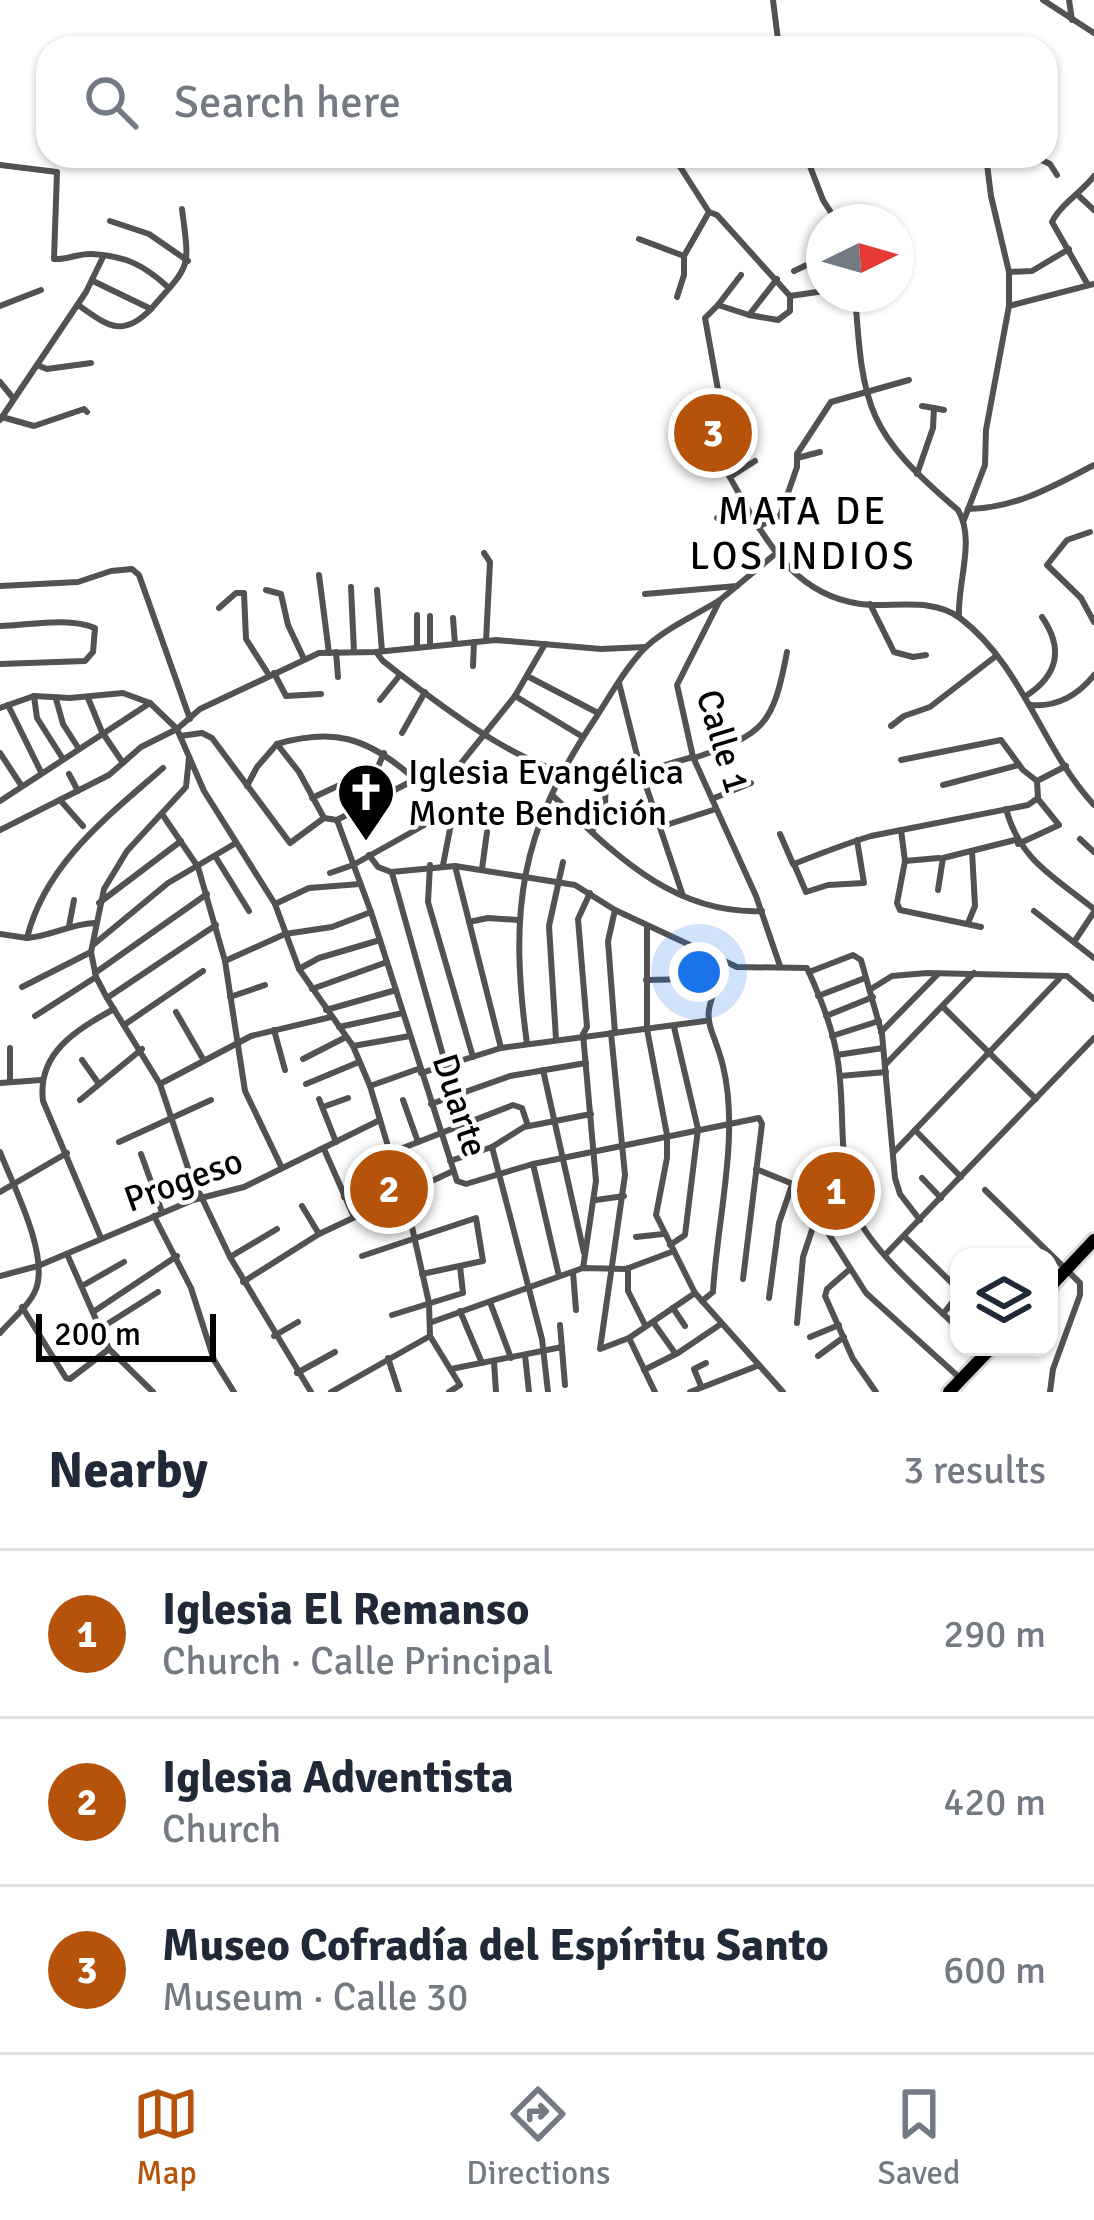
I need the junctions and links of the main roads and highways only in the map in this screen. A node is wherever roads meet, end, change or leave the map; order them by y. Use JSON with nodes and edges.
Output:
{"nodes":[{"id":1,"x":1094,"y":1240,"type":"edge"},
{"id":2,"x":1058,"y":1279,"type":"edge"},
{"id":3,"x":979,"y":1356,"type":"edge"},
{"id":4,"x":949,"y":1392,"type":"edge"}],
"edges":[{"from":1,"to":2,"type":"main road"},
{"from":3,"to":4,"type":"main road"}]}
